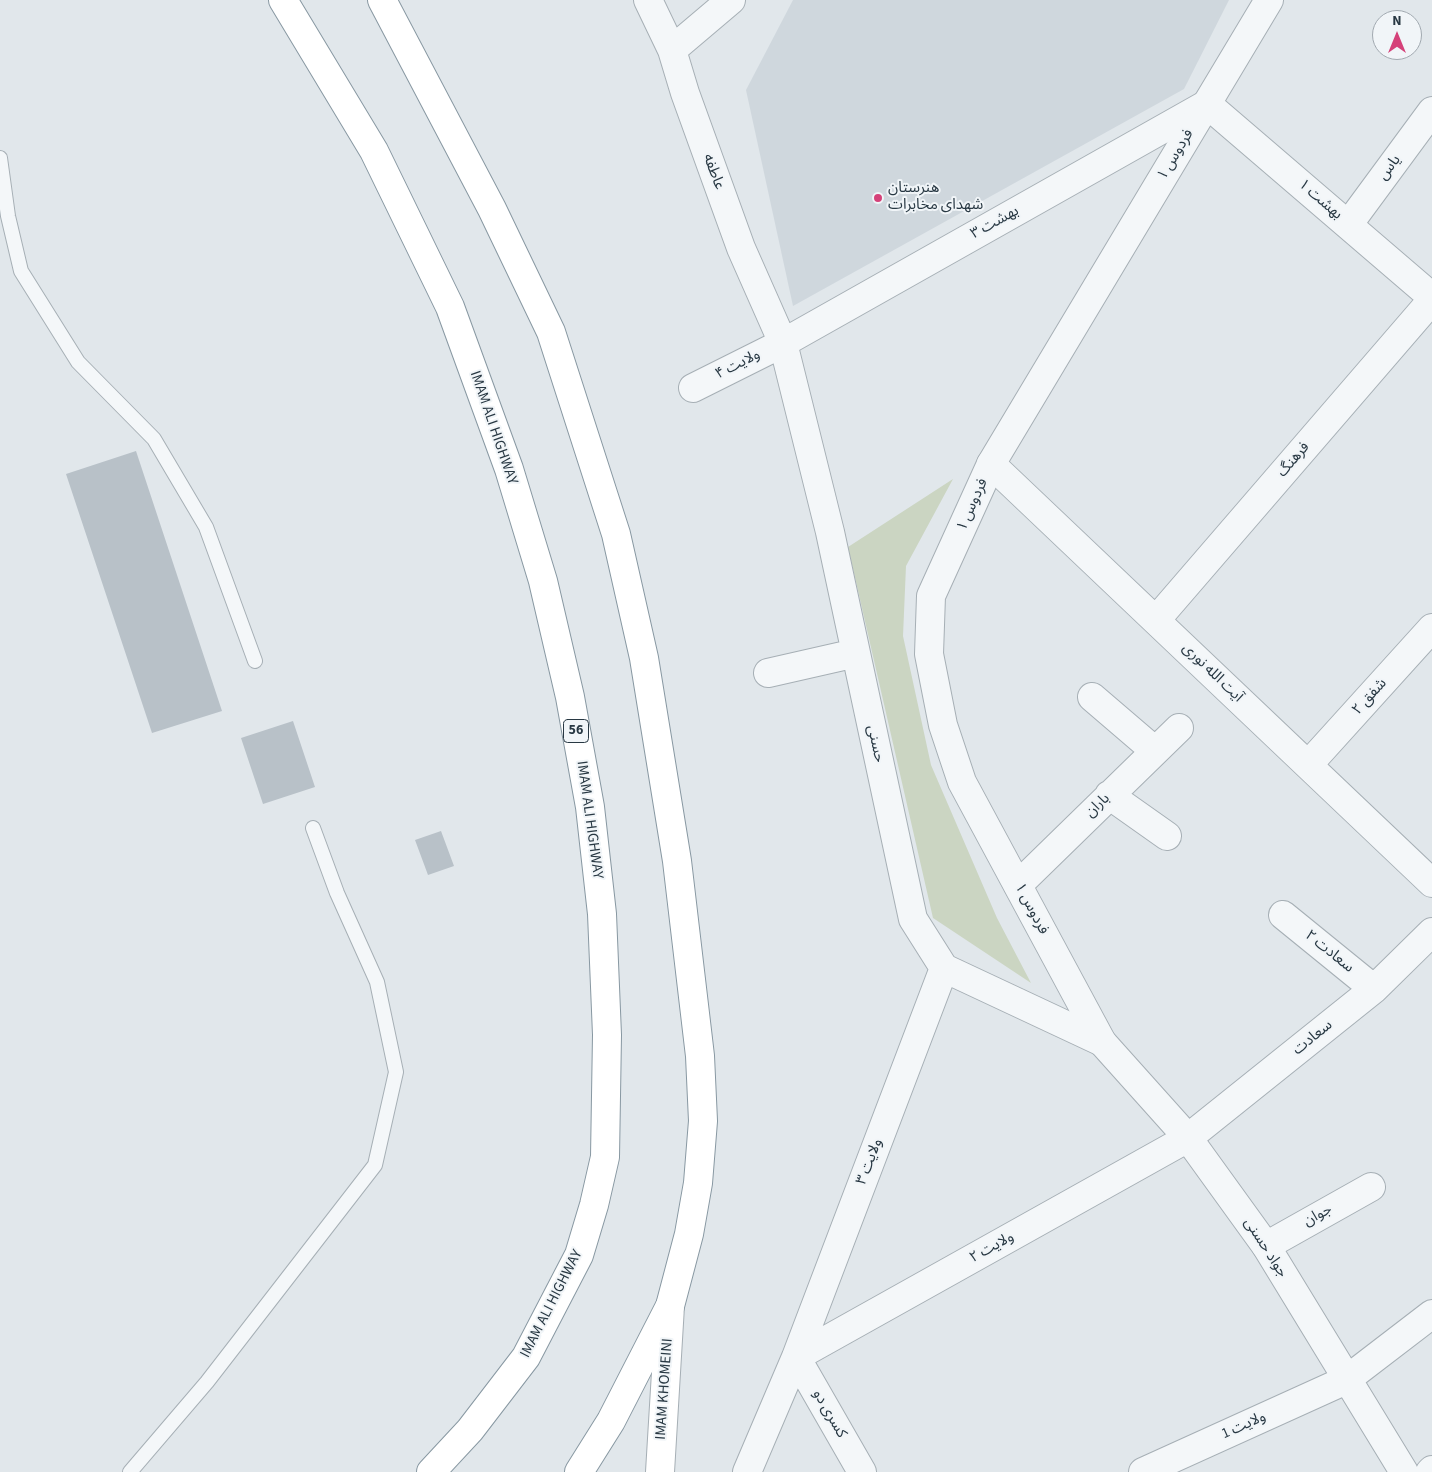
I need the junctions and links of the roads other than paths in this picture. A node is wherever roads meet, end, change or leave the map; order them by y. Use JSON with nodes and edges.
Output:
{"nodes":[{"id":1,"x":283,"y":0,"type":"edge"},
{"id":2,"x":382,"y":0,"type":"edge"},
{"id":3,"x":648,"y":0,"type":"edge"},
{"id":4,"x":731,"y":0,"type":"edge"},
{"id":5,"x":1269,"y":0,"type":"edge"},
{"id":6,"x":672,"y":50,"type":"junction"},
{"id":7,"x":1207,"y":104,"type":"junction"},
{"id":8,"x":1432,"y":111,"type":"edge"},
{"id":9,"x":0,"y":158,"type":"edge"},
{"id":10,"x":1348,"y":225,"type":"junction"},
{"id":11,"x":1432,"y":299,"type":"edge"},
{"id":12,"x":783,"y":343,"type":"junction"},
{"id":13,"x":693,"y":388,"type":"dead end"},
{"id":14,"x":991,"y":464,"type":"junction"},
{"id":15,"x":1156,"y":620,"type":"junction"},
{"id":16,"x":1432,"y":628,"type":"edge"},
{"id":17,"x":856,"y":653,"type":"junction"},
{"id":18,"x":255,"y":661,"type":"dead end"},
{"id":19,"x":768,"y":673,"type":"dead end"},
{"id":20,"x":1092,"y":697,"type":"dead end"},
{"id":21,"x":1179,"y":728,"type":"dead end"},
{"id":22,"x":1155,"y":751,"type":"junction"},
{"id":23,"x":1308,"y":765,"type":"junction"},
{"id":24,"x":1110,"y":795,"type":"junction"},
{"id":25,"x":313,"y":828,"type":"dead end"},
{"id":26,"x":1167,"y":836,"type":"dead end"},
{"id":27,"x":1432,"y":883,"type":"edge"},
{"id":28,"x":1018,"y":885,"type":"junction"},
{"id":29,"x":1284,"y":915,"type":"dead end"},
{"id":30,"x":1432,"y":932,"type":"edge"},
{"id":31,"x":944,"y":968,"type":"junction"},
{"id":32,"x":1374,"y":989,"type":"junction"},
{"id":33,"x":1102,"y":1042,"type":"junction"},
{"id":34,"x":1188,"y":1138,"type":"junction"},
{"id":35,"x":1371,"y":1187,"type":"dead end"},
{"id":36,"x":1266,"y":1246,"type":"junction"},
{"id":37,"x":670,"y":1306,"type":"junction"},
{"id":38,"x":1432,"y":1314,"type":"edge"},
{"id":39,"x":796,"y":1357,"type":"junction"},
{"id":40,"x":1346,"y":1380,"type":"junction"},
{"id":41,"x":130,"y":1472,"type":"edge"},
{"id":42,"x":431,"y":1472,"type":"edge"},
{"id":43,"x":579,"y":1472,"type":"edge"},
{"id":44,"x":660,"y":1472,"type":"edge"},
{"id":45,"x":747,"y":1472,"type":"edge"},
{"id":46,"x":862,"y":1472,"type":"edge"},
{"id":47,"x":1143,"y":1472,"type":"edge"},
{"id":48,"x":1404,"y":1472,"type":"edge"}],
"edges":[{"from":1,"to":42,"type":"main road","name":"IMAM ALI HIGHWAY","number":"56"},
{"from":2,"to":37,"type":"main road"},
{"from":3,"to":6,"type":"street","name":"عاطفه"},
{"from":4,"to":6,"type":"street"},
{"from":5,"to":7,"type":"street","name":"فردوس ۱"},
{"from":6,"to":12,"type":"street","name":"عاطفه"},
{"from":7,"to":10,"type":"street","name":"بهشت ۱"},
{"from":7,"to":12,"type":"street","name":"بهشت ۳"},
{"from":7,"to":14,"type":"street","name":"فردوس ۱"},
{"from":8,"to":10,"type":"street","name":"یاس"},
{"from":9,"to":18,"type":"lane"},
{"from":10,"to":11,"type":"street","name":"بهشت ۱"},
{"from":11,"to":15,"type":"street","name":"فرهنگ"},
{"from":12,"to":13,"type":"street","name":"ولایت ۴"},
{"from":12,"to":17,"type":"street","name":"حسنی"},
{"from":14,"to":15,"type":"street","name":"آیت الله نوری"},
{"from":14,"to":28,"type":"street","name":"فردوس ۱"},
{"from":15,"to":23,"type":"street","name":"آیت الله نوری"},
{"from":16,"to":23,"type":"street","name":"شفق ۲"},
{"from":17,"to":19,"type":"street"},
{"from":17,"to":31,"type":"street","name":"حسنی"},
{"from":20,"to":22,"type":"street"},
{"from":21,"to":22,"type":"street","name":"باران"},
{"from":22,"to":24,"type":"street","name":"باران"},
{"from":23,"to":27,"type":"street","name":"آیت الله نوری"},
{"from":24,"to":26,"type":"street"},
{"from":24,"to":28,"type":"street","name":"باران"},
{"from":25,"to":41,"type":"lane"},
{"from":28,"to":33,"type":"street","name":"فردوس ۱"},
{"from":29,"to":32,"type":"street","name":"سعادت ۲"},
{"from":30,"to":32,"type":"street","name":"سعادت"},
{"from":31,"to":33,"type":"street"},
{"from":31,"to":39,"type":"street","name":"ولایت ۳"},
{"from":32,"to":34,"type":"street","name":"سعادت"},
{"from":33,"to":34,"type":"street","name":"جواد حسنی"},
{"from":34,"to":36,"type":"street","name":"جواد حسنی"},
{"from":34,"to":39,"type":"street","name":"ولایت ۲"},
{"from":35,"to":36,"type":"street","name":"جوان"},
{"from":36,"to":40,"type":"street","name":"جواد حسنی"},
{"from":37,"to":43,"type":"main road"},
{"from":37,"to":44,"type":"main road","name":"IMAM KHOMEINI"},
{"from":38,"to":40,"type":"street","name":"ولایت 1"},
{"from":39,"to":45,"type":"street","name":"ولایت ۳"},
{"from":39,"to":46,"type":"street","name":"کسری دو"},
{"from":40,"to":47,"type":"street","name":"ولایت 1"},
{"from":40,"to":48,"type":"street","name":"جواد حسنی"}]}
